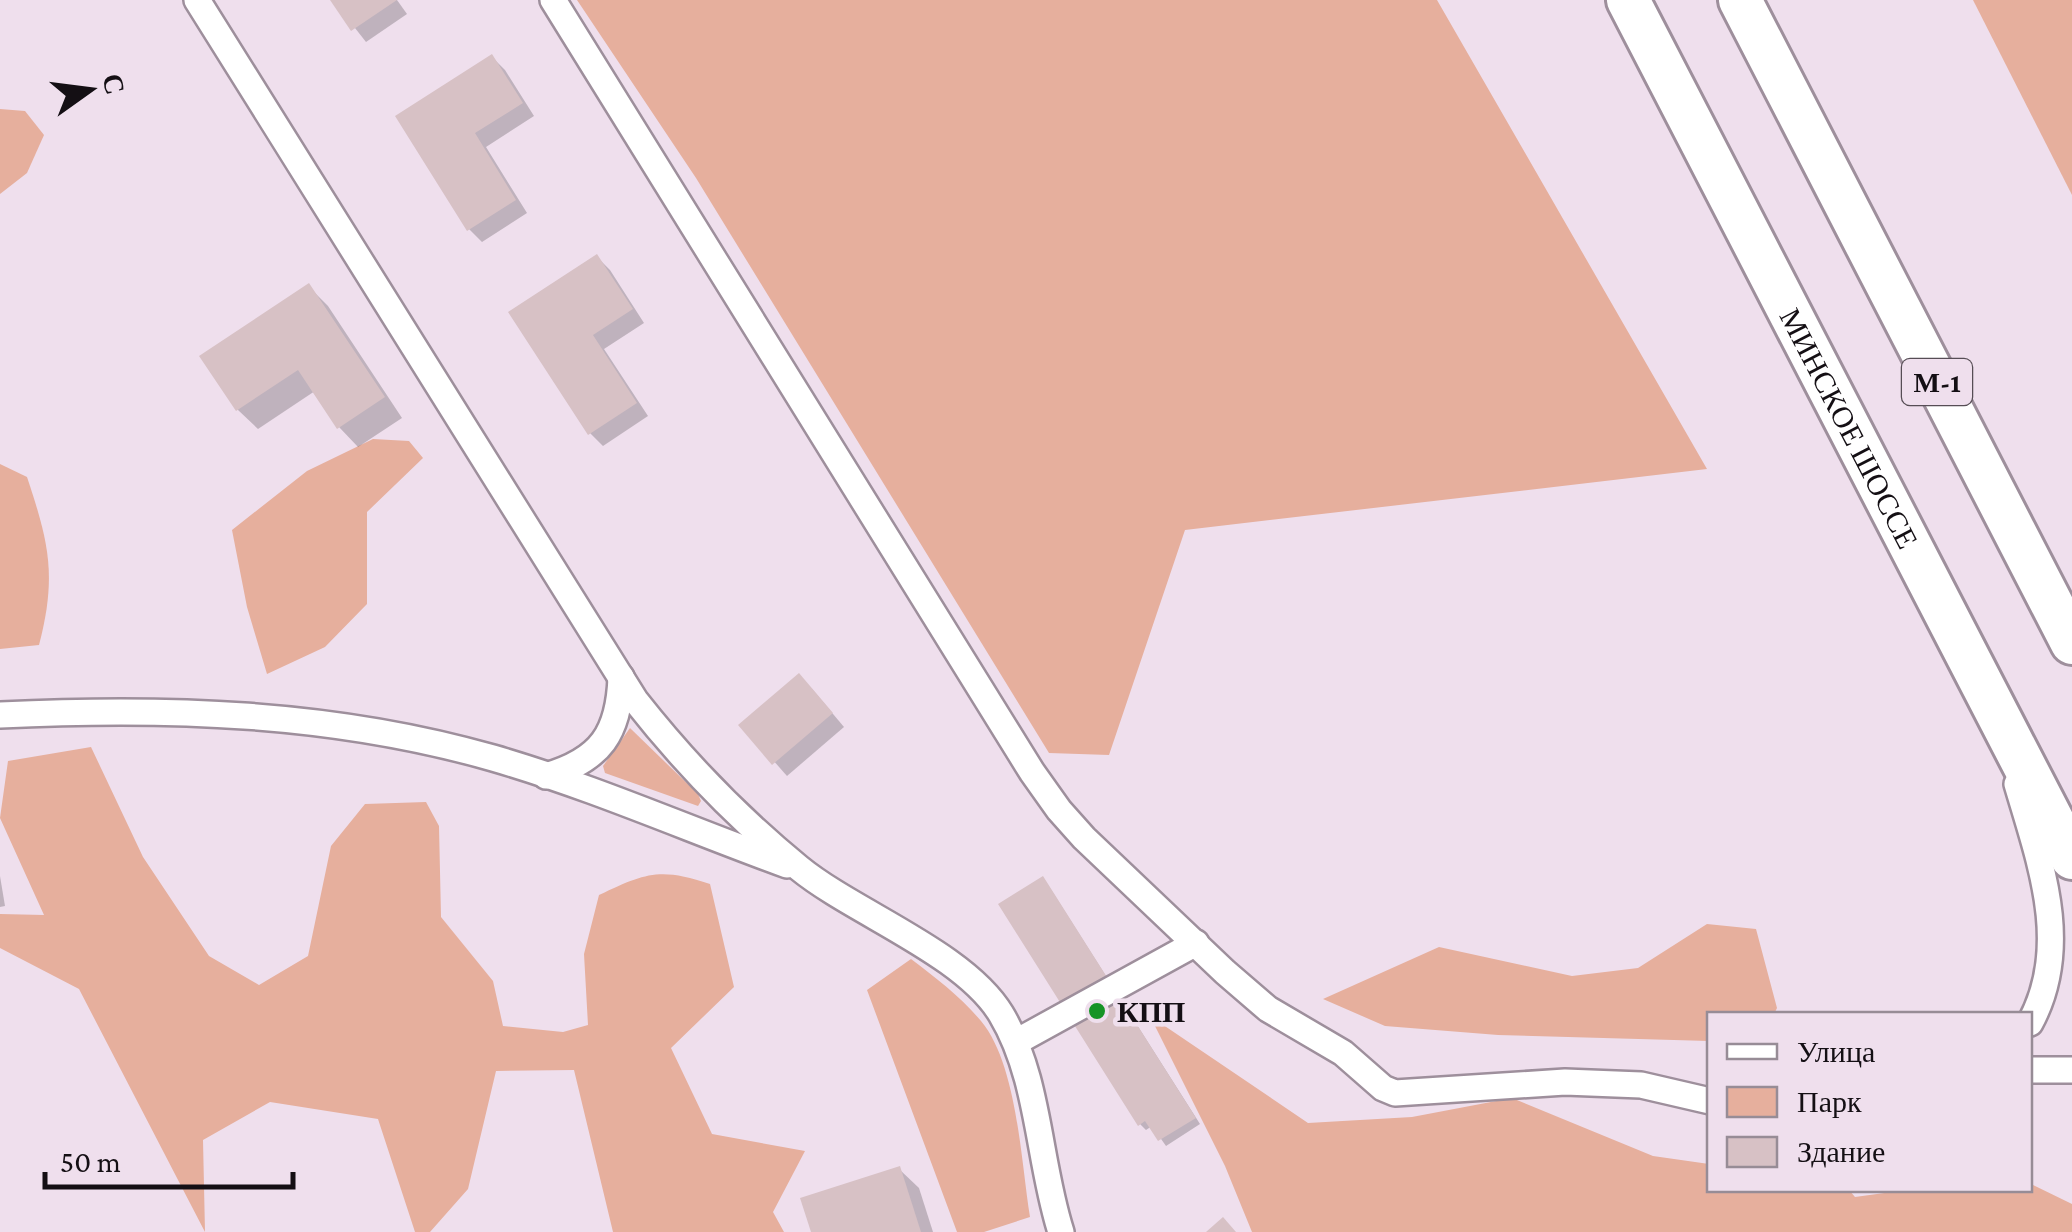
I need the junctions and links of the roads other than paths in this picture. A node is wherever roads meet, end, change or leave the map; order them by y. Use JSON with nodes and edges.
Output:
{"nodes":[{"id":1,"x":198,"y":0,"type":"edge"},
{"id":2,"x":553,"y":0,"type":"edge"},
{"id":3,"x":1628,"y":0,"type":"edge"},
{"id":4,"x":1740,"y":0,"type":"edge"},
{"id":5,"x":2072,"y":643,"type":"edge"},
{"id":6,"x":621,"y":677,"type":"junction"},
{"id":7,"x":1993,"y":702,"type":"junction"},
{"id":8,"x":0,"y":715,"type":"edge"},
{"id":9,"x":546,"y":776,"type":"junction"},
{"id":10,"x":2072,"y":858,"type":"edge"},
{"id":11,"x":801,"y":870,"type":"junction"},
{"id":12,"x":1196,"y":943,"type":"junction"},
{"id":13,"x":2032,"y":1018,"type":"edge"},
{"id":14,"x":1016,"y":1042,"type":"junction"},
{"id":15,"x":2032,"y":1070,"type":"edge"},
{"id":16,"x":2072,"y":1070,"type":"edge"},
{"id":17,"x":1707,"y":1100,"type":"edge"},
{"id":18,"x":1061,"y":1232,"type":"edge"}],
"edges":[{"from":1,"to":6,"type":"street"},
{"from":2,"to":12,"type":"street"},
{"from":3,"to":7,"type":"highway","name":"МИНСКОЕ ШОССЕ"},
{"from":4,"to":5,"type":"highway","number":"М-1"},
{"from":6,"to":9,"type":"street"},
{"from":6,"to":11,"type":"street"},
{"from":7,"to":10,"type":"highway","name":"МИНСКОЕ ШОССЕ"},
{"from":7,"to":13,"type":"street"},
{"from":8,"to":9,"type":"street"},
{"from":9,"to":11,"type":"street"},
{"from":11,"to":14,"type":"street"},
{"from":12,"to":14,"type":"street"},
{"from":12,"to":17,"type":"street"},
{"from":14,"to":18,"type":"street"},
{"from":15,"to":16,"type":"street"}]}
